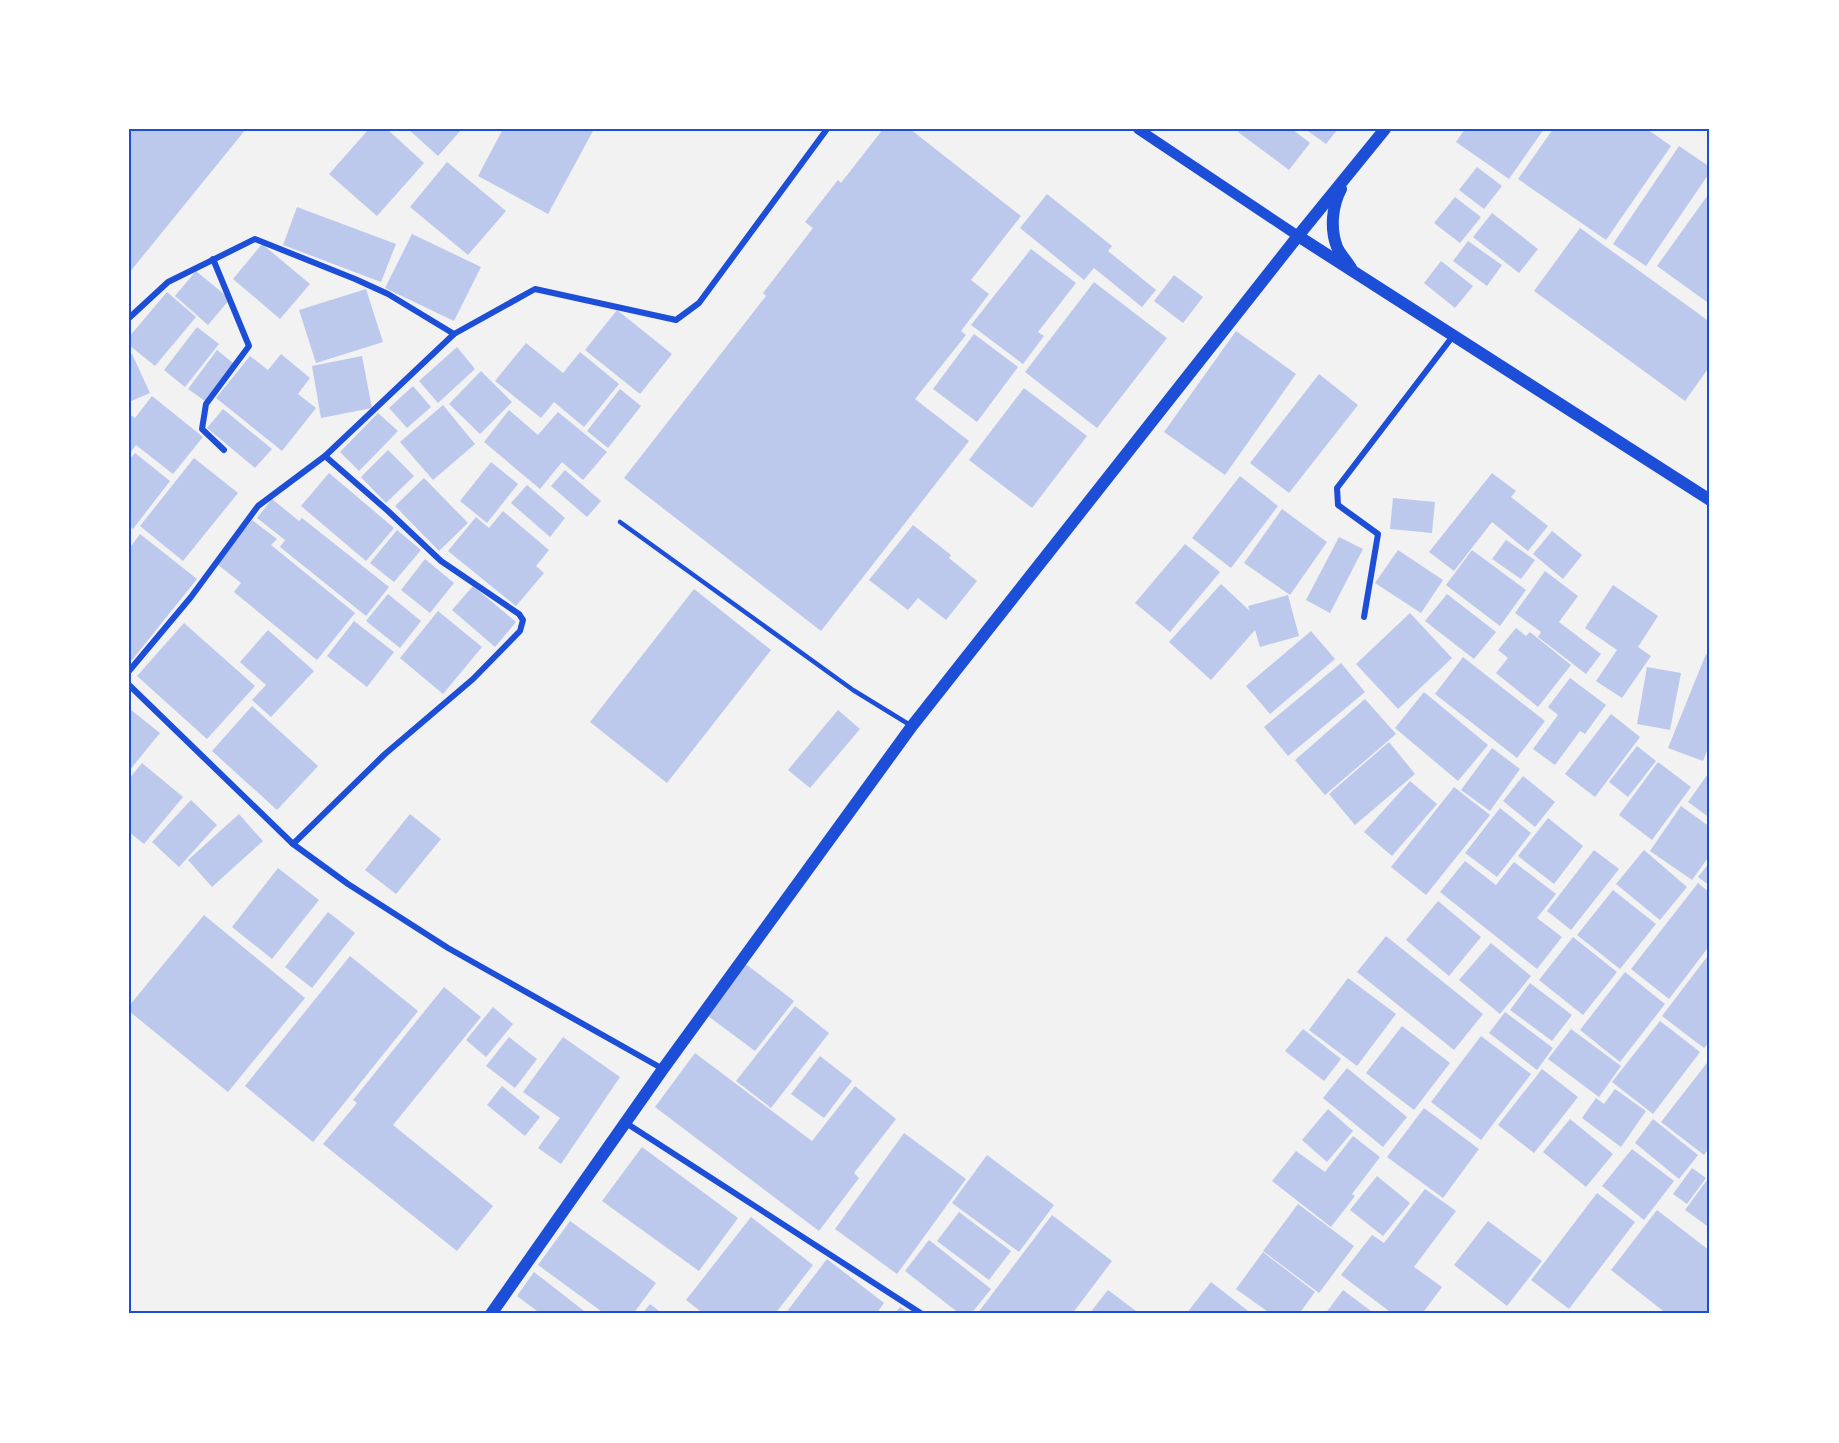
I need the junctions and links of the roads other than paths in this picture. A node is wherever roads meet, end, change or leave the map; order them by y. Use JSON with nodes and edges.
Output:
{"nodes":[{"id":1,"x":827,"y":129,"type":"edge"},
{"id":2,"x":1138,"y":129,"type":"edge"},
{"id":3,"x":1385,"y":129,"type":"edge"},
{"id":4,"x":1348,"y":176,"type":"junction"},
{"id":5,"x":1298,"y":236,"type":"junction"},
{"id":6,"x":213,"y":259,"type":"junction"},
{"id":7,"x":1371,"y":283,"type":"junction"},
{"id":8,"x":129,"y":318,"type":"edge"},
{"id":9,"x":454,"y":333,"type":"junction"},
{"id":10,"x":1453,"y":336,"type":"junction"},
{"id":11,"x":224,"y":450,"type":"dead end"},
{"id":12,"x":325,"y":456,"type":"junction"},
{"id":13,"x":1710,"y":500,"type":"edge"},
{"id":14,"x":620,"y":522,"type":"dead end"},
{"id":15,"x":1364,"y":617,"type":"dead end"},
{"id":16,"x":129,"y":671,"type":"edge"},
{"id":17,"x":129,"y":685,"type":"edge"},
{"id":18,"x":912,"y":726,"type":"junction"},
{"id":19,"x":293,"y":844,"type":"junction"},
{"id":20,"x":663,"y":1069,"type":"junction"},
{"id":21,"x":625,"y":1123,"type":"junction"},
{"id":22,"x":491,"y":1314,"type":"edge"},
{"id":23,"x":922,"y":1314,"type":"edge"}],
"edges":[{"from":1,"to":9,"type":"street"},
{"from":2,"to":5,"type":"street"},
{"from":3,"to":4,"type":"main road"},
{"from":4,"to":5,"type":"main road"},
{"from":4,"to":7,"type":"main road"},
{"from":5,"to":7,"type":"main road"},
{"from":5,"to":18,"type":"main road"},
{"from":6,"to":8,"type":"street"},
{"from":6,"to":9,"type":"street"},
{"from":6,"to":11,"type":"street"},
{"from":7,"to":10,"type":"main road"},
{"from":9,"to":12,"type":"street"},
{"from":10,"to":13,"type":"main road"},
{"from":10,"to":15,"type":"street"},
{"from":12,"to":16,"type":"street"},
{"from":12,"to":19,"type":"street"},
{"from":14,"to":18,"type":"lane"},
{"from":17,"to":19,"type":"street"},
{"from":18,"to":20,"type":"main road"},
{"from":19,"to":20,"type":"street"},
{"from":20,"to":21,"type":"main road"},
{"from":21,"to":22,"type":"main road"},
{"from":21,"to":23,"type":"street"}]}
